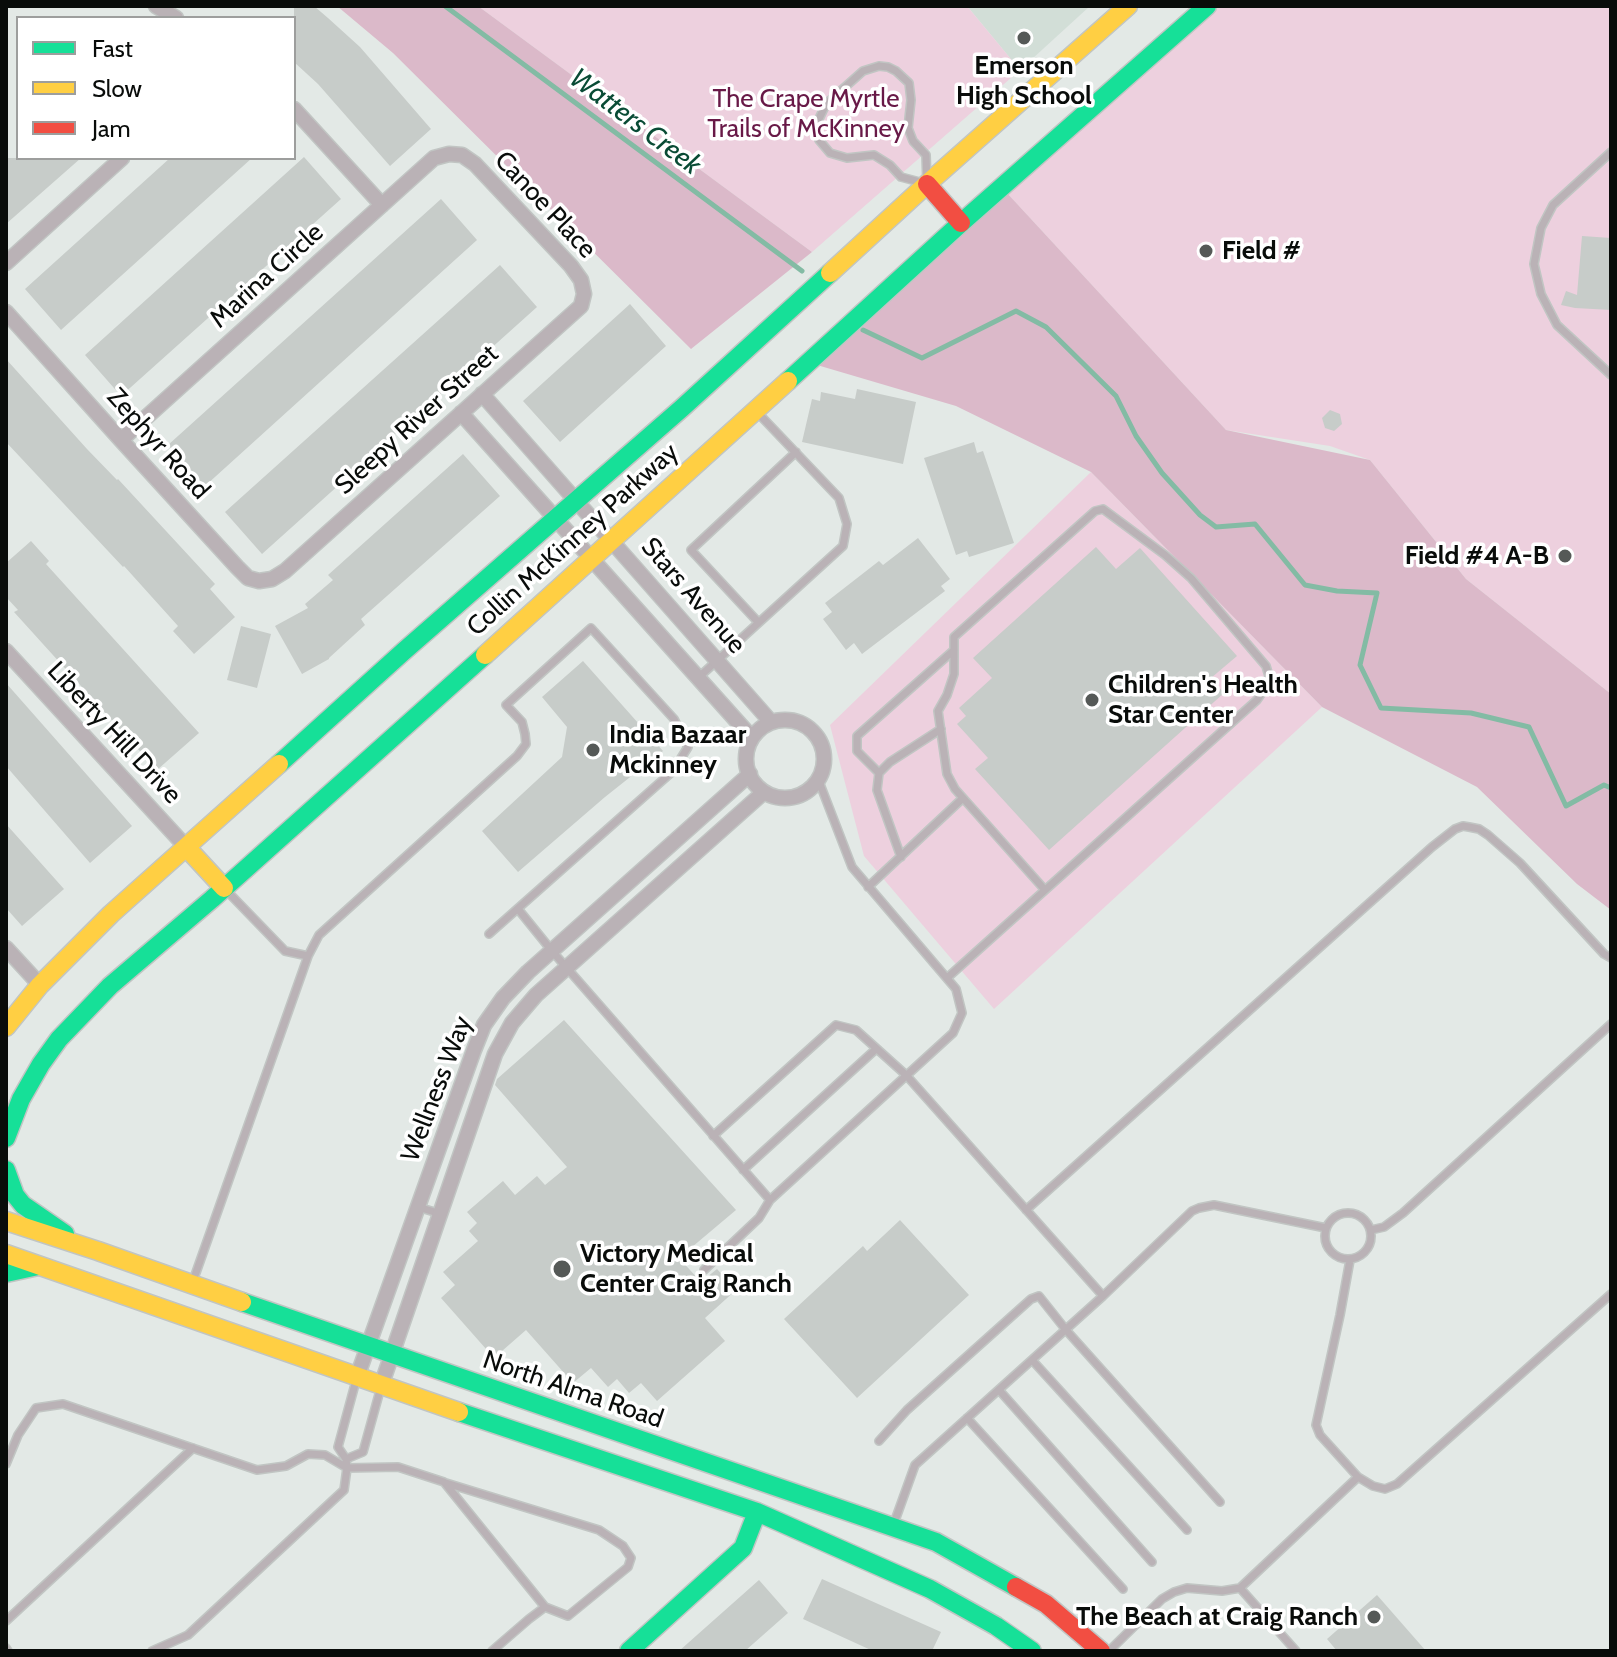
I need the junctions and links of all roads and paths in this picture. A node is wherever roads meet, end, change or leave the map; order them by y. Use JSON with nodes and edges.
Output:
{"nodes":[{"id":1,"x":1128,"y":6,"type":"edge"},
{"id":2,"x":1207,"y":6,"type":"edge"},
{"id":3,"x":296,"y":111,"type":"edge"},
{"id":4,"x":1611,"y":152,"type":"edge"},
{"id":5,"x":449,"y":154,"type":"joint"},
{"id":6,"x":120,"y":160,"type":"edge"},
{"id":7,"x":927,"y":184,"type":"junction"},
{"id":8,"x":382,"y":205,"type":"junction"},
{"id":9,"x":961,"y":223,"type":"junction"},
{"id":10,"x":6,"y":263,"type":"edge"},
{"id":11,"x":581,"y":306,"type":"joint"},
{"id":12,"x":6,"y":312,"type":"edge"},
{"id":13,"x":1611,"y":375,"type":"edge"},
{"id":14,"x":482,"y":394,"type":"junction"},
{"id":15,"x":755,"y":410,"type":"junction"},
{"id":16,"x":461,"y":413,"type":"junction"},
{"id":17,"x":121,"y":440,"type":"junction"},
{"id":18,"x":796,"y":452,"type":"junction"},
{"id":19,"x":578,"y":501,"type":"junction"},
{"id":20,"x":557,"y":519,"type":"junction"},
{"id":21,"x":612,"y":541,"type":"junction"},
{"id":22,"x":592,"y":559,"type":"junction"},
{"id":23,"x":285,"y":571,"type":"joint"},
{"id":24,"x":758,"y":622,"type":"junction"},
{"id":25,"x":954,"y":650,"type":"junction"},
{"id":26,"x":6,"y":651,"type":"edge"},
{"id":27,"x":717,"y":661,"type":"junction"},
{"id":28,"x":698,"y":678,"type":"junction"},
{"id":29,"x":771,"y":722,"type":"junction"},
{"id":30,"x":941,"y":729,"type":"junction"},
{"id":31,"x":752,"y":738,"type":"junction"},
{"id":32,"x":879,"y":773,"type":"junction"},
{"id":33,"x":750,"y":774,"type":"junction"},
{"id":34,"x":818,"y":779,"type":"junction"},
{"id":35,"x":764,"y":792,"type":"junction"},
{"id":36,"x":963,"y":798,"type":"junction"},
{"id":37,"x":187,"y":848,"type":"junction"},
{"id":38,"x":901,"y":857,"type":"junction"},
{"id":39,"x":868,"y":887,"type":"junction"},
{"id":40,"x":224,"y":888,"type":"junction"},
{"id":41,"x":1045,"y":890,"type":"junction"},
{"id":42,"x":518,"y":909,"type":"junction"},
{"id":43,"x":489,"y":934,"type":"dead end"},
{"id":44,"x":6,"y":948,"type":"edge"},
{"id":45,"x":552,"y":951,"type":"junction"},
{"id":46,"x":308,"y":956,"type":"junction"},
{"id":47,"x":1611,"y":958,"type":"edge"},
{"id":48,"x":567,"y":968,"type":"junction"},
{"id":49,"x":947,"y":978,"type":"junction"},
{"id":50,"x":40,"y":985,"type":"junction"},
{"id":51,"x":1611,"y":1024,"type":"edge"},
{"id":52,"x":6,"y":1027,"type":"edge"},
{"id":53,"x":876,"y":1049,"type":"junction"},
{"id":54,"x":906,"y":1075,"type":"junction"},
{"id":55,"x":445,"y":1130,"type":"junction"},
{"id":56,"x":713,"y":1136,"type":"junction"},
{"id":57,"x":467,"y":1137,"type":"junction"},
{"id":58,"x":6,"y":1138,"type":"edge"},
{"id":59,"x":6,"y":1170,"type":"edge"},
{"id":60,"x":743,"y":1170,"type":"junction"},
{"id":61,"x":770,"y":1200,"type":"junction"},
{"id":62,"x":418,"y":1207,"type":"junction"},
{"id":63,"x":1026,"y":1210,"type":"junction"},
{"id":64,"x":441,"y":1214,"type":"junction"},
{"id":65,"x":6,"y":1221,"type":"edge"},
{"id":66,"x":1326,"y":1228,"type":"junction"},
{"id":67,"x":1371,"y":1230,"type":"junction"},
{"id":68,"x":84,"y":1247,"type":"junction"},
{"id":69,"x":6,"y":1254,"type":"edge"},
{"id":70,"x":1350,"y":1260,"type":"junction"},
{"id":71,"x":39,"y":1266,"type":"junction"},
{"id":72,"x":704,"y":1270,"type":"dead end"},
{"id":73,"x":6,"y":1273,"type":"edge"},
{"id":74,"x":192,"y":1284,"type":"junction"},
{"id":75,"x":1611,"y":1294,"type":"edge"},
{"id":76,"x":1103,"y":1296,"type":"junction"},
{"id":77,"x":1066,"y":1330,"type":"junction"},
{"id":78,"x":367,"y":1346,"type":"junction"},
{"id":79,"x":393,"y":1355,"type":"junction"},
{"id":80,"x":1032,"y":1360,"type":"junction"},
{"id":81,"x":357,"y":1377,"type":"junction"},
{"id":82,"x":381,"y":1386,"type":"junction"},
{"id":83,"x":999,"y":1390,"type":"junction"},
{"id":84,"x":967,"y":1418,"type":"junction"},
{"id":85,"x":879,"y":1441,"type":"dead end"},
{"id":86,"x":193,"y":1448,"type":"junction"},
{"id":87,"x":6,"y":1464,"type":"edge"},
{"id":88,"x":346,"y":1464,"type":"junction"},
{"id":89,"x":1358,"y":1477,"type":"junction"},
{"id":90,"x":444,"y":1482,"type":"junction"},
{"id":91,"x":1220,"y":1502,"type":"dead end"},
{"id":92,"x":757,"y":1512,"type":"junction"},
{"id":93,"x":892,"y":1527,"type":"junction"},
{"id":94,"x":1187,"y":1530,"type":"dead end"},
{"id":95,"x":1152,"y":1562,"type":"dead end"},
{"id":96,"x":1240,"y":1588,"type":"junction"},
{"id":97,"x":1123,"y":1589,"type":"dead end"},
{"id":98,"x":545,"y":1607,"type":"junction"},
{"id":99,"x":6,"y":1621,"type":"edge"},
{"id":100,"x":1293,"y":1648,"type":"edge"},
{"id":101,"x":152,"y":1651,"type":"edge"},
{"id":102,"x":492,"y":1651,"type":"edge"},
{"id":103,"x":629,"y":1651,"type":"edge"},
{"id":104,"x":1032,"y":1651,"type":"edge"},
{"id":105,"x":1101,"y":1651,"type":"edge"},
{"id":106,"x":1109,"y":1651,"type":"edge"},
{"id":107,"x":1283,"y":1651,"type":"edge"}],
"edges":[{"from":1,"to":7,"type":"street","name":"Collin McKinney Parkway"},
{"from":2,"to":9,"type":"street","name":"Collin McKinney Parkway"},
{"from":3,"to":8,"type":"street"},
{"from":4,"to":13,"type":"lane"},
{"from":5,"to":8,"type":"street","name":"Marina Circle"},
{"from":5,"to":11,"type":"street","name":"Canoe Place"},
{"from":6,"to":10,"type":"street"},
{"from":7,"to":7,"type":"lane"},
{"from":7,"to":9,"type":"street"},
{"from":7,"to":19,"type":"street","name":"Collin McKinney Parkway"},
{"from":8,"to":17,"type":"street","name":"Marina Circle"},
{"from":9,"to":15,"type":"street","name":"Collin McKinney Parkway"},
{"from":11,"to":14,"type":"street","name":"Sleepy River Street"},
{"from":12,"to":17,"type":"street","name":"Zephyr Road"},
{"from":14,"to":16,"type":"street","name":"Sleepy River Street"},
{"from":14,"to":19,"type":"street","name":"Stars Avenue"},
{"from":15,"to":18,"type":"lane"},
{"from":15,"to":21,"type":"street","name":"Collin McKinney Parkway"},
{"from":16,"to":20,"type":"street","name":"Stars Avenue"},
{"from":16,"to":23,"type":"street","name":"Sleepy River Street"},
{"from":17,"to":23,"type":"street","name":"Zephyr Road"},
{"from":18,"to":24,"type":"lane"},
{"from":18,"to":24,"type":"lane"},
{"from":19,"to":20,"type":"street","name":"Collin McKinney Parkway"},
{"from":19,"to":21,"type":"street","name":"Stars Avenue"},
{"from":20,"to":22,"type":"street","name":"Stars Avenue"},
{"from":20,"to":37,"type":"street","name":"Collin McKinney Parkway"},
{"from":21,"to":22,"type":"street","name":"Collin McKinney Parkway"},
{"from":21,"to":27,"type":"street","name":"Stars Avenue"},
{"from":22,"to":28,"type":"street","name":"Stars Avenue"},
{"from":22,"to":40,"type":"street","name":"Collin McKinney Parkway"},
{"from":24,"to":27,"type":"lane"},
{"from":25,"to":30,"type":"lane"},
{"from":25,"to":32,"type":"lane"},
{"from":25,"to":41,"type":"lane"},
{"from":26,"to":37,"type":"street","name":"Liberty Hill Drive"},
{"from":27,"to":28,"type":"lane"},
{"from":27,"to":29,"type":"street","name":"Stars Avenue"},
{"from":28,"to":31,"type":"street","name":"Stars Avenue"},
{"from":29,"to":31,"type":"street"},
{"from":29,"to":34,"type":"street"},
{"from":30,"to":32,"type":"lane"},
{"from":30,"to":36,"type":"lane"},
{"from":31,"to":33,"type":"street"},
{"from":32,"to":38,"type":"lane"},
{"from":33,"to":35,"type":"street"},
{"from":33,"to":45,"type":"street","name":"Wellness Way"},
{"from":34,"to":35,"type":"street"},
{"from":34,"to":39,"type":"lane"},
{"from":35,"to":48,"type":"street","name":"Wellness Way"},
{"from":36,"to":38,"type":"lane"},
{"from":36,"to":41,"type":"lane"},
{"from":37,"to":40,"type":"street"},
{"from":37,"to":50,"type":"street","name":"Collin McKinney Parkway"},
{"from":38,"to":39,"type":"lane"},
{"from":39,"to":49,"type":"lane"},
{"from":40,"to":46,"type":"lane"},
{"from":40,"to":58,"type":"street","name":"Collin McKinney Parkway"},
{"from":41,"to":49,"type":"lane"},
{"from":42,"to":43,"type":"lane"},
{"from":42,"to":45,"type":"lane"},
{"from":42,"to":46,"type":"lane"},
{"from":44,"to":50,"type":"street"},
{"from":45,"to":48,"type":"lane"},
{"from":45,"to":55,"type":"street","name":"Wellness Way"},
{"from":46,"to":74,"type":"lane"},
{"from":47,"to":63,"type":"lane"},
{"from":48,"to":56,"type":"lane"},
{"from":48,"to":57,"type":"street","name":"Wellness Way"},
{"from":49,"to":54,"type":"lane"},
{"from":50,"to":52,"type":"street","name":"Collin McKinney Parkway"},
{"from":51,"to":67,"type":"lane"},
{"from":53,"to":54,"type":"lane"},
{"from":53,"to":56,"type":"lane"},
{"from":53,"to":60,"type":"lane"},
{"from":54,"to":61,"type":"lane"},
{"from":54,"to":63,"type":"lane"},
{"from":55,"to":57,"type":"lane"},
{"from":55,"to":62,"type":"street","name":"Wellness Way"},
{"from":56,"to":60,"type":"lane"},
{"from":57,"to":64,"type":"street","name":"Wellness Way"},
{"from":59,"to":68,"type":"street"},
{"from":60,"to":61,"type":"lane"},
{"from":61,"to":72,"type":"lane"},
{"from":62,"to":64,"type":"lane"},
{"from":62,"to":78,"type":"street","name":"Wellness Way"},
{"from":63,"to":76,"type":"lane"},
{"from":64,"to":79,"type":"street","name":"Wellness Way"},
{"from":65,"to":68,"type":"street","name":"North Alma Road"},
{"from":66,"to":67,"type":"lane"},
{"from":66,"to":70,"type":"lane"},
{"from":66,"to":76,"type":"lane"},
{"from":67,"to":70,"type":"lane"},
{"from":68,"to":74,"type":"street","name":"North Alma Road"},
{"from":69,"to":71,"type":"street"},
{"from":70,"to":89,"type":"lane"},
{"from":71,"to":73,"type":"street"},
{"from":71,"to":81,"type":"street"},
{"from":74,"to":78,"type":"street","name":"North Alma Road"},
{"from":75,"to":89,"type":"lane"},
{"from":76,"to":77,"type":"lane"},
{"from":77,"to":80,"type":"lane"},
{"from":77,"to":85,"type":"lane"},
{"from":77,"to":91,"type":"lane"},
{"from":78,"to":79,"type":"street","name":"North Alma Road"},
{"from":78,"to":81,"type":"street","name":"Wellness Way"},
{"from":79,"to":82,"type":"street","name":"Wellness Way"},
{"from":79,"to":93,"type":"street","name":"North Alma Road"},
{"from":80,"to":83,"type":"lane"},
{"from":80,"to":94,"type":"lane"},
{"from":81,"to":82,"type":"street"},
{"from":81,"to":88,"type":"lane"},
{"from":82,"to":88,"type":"lane"},
{"from":82,"to":92,"type":"street"},
{"from":83,"to":84,"type":"lane"},
{"from":83,"to":95,"type":"lane"},
{"from":84,"to":93,"type":"lane"},
{"from":84,"to":97,"type":"lane"},
{"from":86,"to":87,"type":"lane"},
{"from":86,"to":88,"type":"lane"},
{"from":86,"to":99,"type":"lane"},
{"from":88,"to":90,"type":"lane"},
{"from":88,"to":101,"type":"lane"},
{"from":89,"to":96,"type":"lane"},
{"from":90,"to":98,"type":"lane"},
{"from":90,"to":98,"type":"lane"},
{"from":92,"to":103,"type":"street"},
{"from":92,"to":104,"type":"street"},
{"from":93,"to":105,"type":"street","name":"North Alma Road"},
{"from":96,"to":100,"type":"lane"},
{"from":96,"to":106,"type":"lane"},
{"from":98,"to":102,"type":"lane"},
{"from":100,"to":107,"type":"lane"}]}
